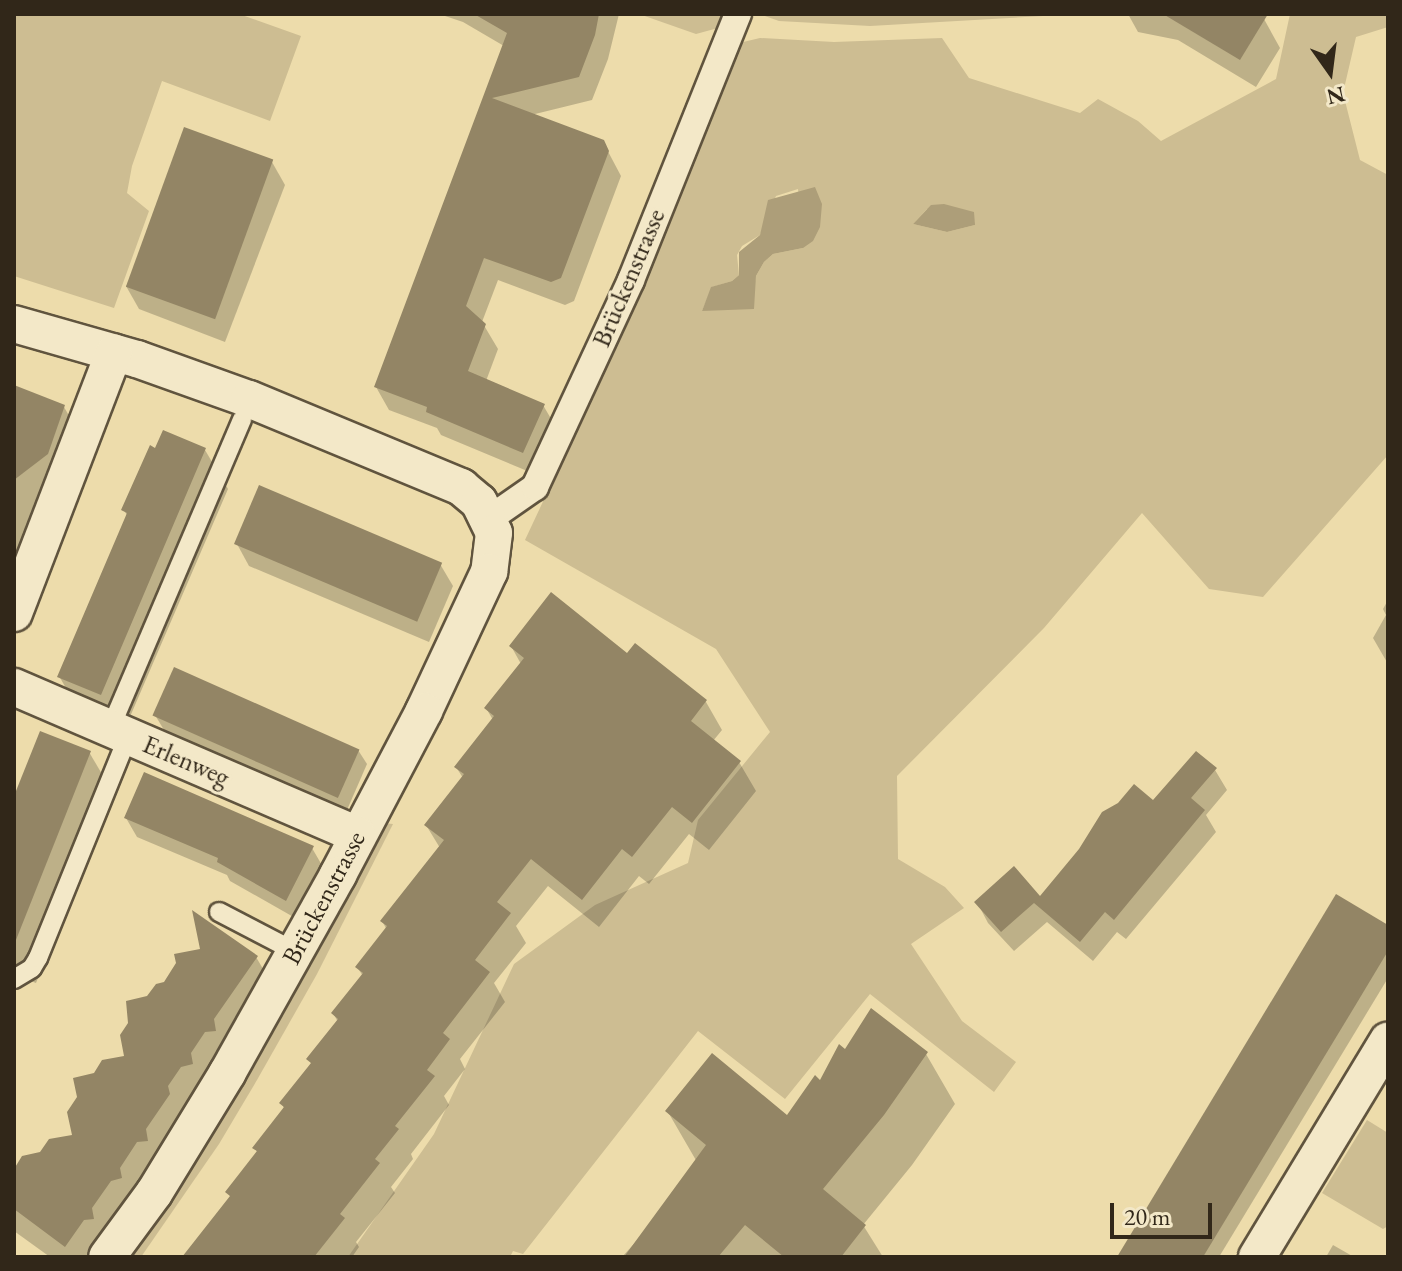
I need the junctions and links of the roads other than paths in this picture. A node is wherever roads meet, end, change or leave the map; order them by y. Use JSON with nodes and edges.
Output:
{"nodes":[{"id":1,"x":738,"y":14,"type":"edge"},
{"id":2,"x":14,"y":324,"type":"edge"},
{"id":3,"x":114,"y":353,"type":"junction"},
{"id":4,"x":242,"y":419,"type":"dead end"},
{"id":5,"x":489,"y":519,"type":"junction"},
{"id":6,"x":14,"y":613,"type":"edge"},
{"id":7,"x":14,"y":687,"type":"edge"},
{"id":8,"x":119,"y":732,"type":"junction"},
{"id":9,"x":358,"y":835,"type":"junction"},
{"id":10,"x":219,"y":912,"type":"dead end"},
{"id":11,"x":296,"y":952,"type":"junction"},
{"id":12,"x":14,"y":979,"type":"edge"},
{"id":13,"x":1388,"y":1041,"type":"edge"},
{"id":14,"x":107,"y":1257,"type":"edge"},
{"id":15,"x":1257,"y":1257,"type":"edge"}],
"edges":[{"from":1,"to":5,"type":"street","name":"Brückenstrasse"},
{"from":2,"to":3,"type":"street"},
{"from":3,"to":5,"type":"street"},
{"from":3,"to":6,"type":"street"},
{"from":4,"to":8,"type":"lane"},
{"from":5,"to":9,"type":"street","name":"Brückenstrasse"},
{"from":7,"to":8,"type":"street","name":"Erlenweg"},
{"from":8,"to":9,"type":"street","name":"Erlenweg"},
{"from":8,"to":12,"type":"lane"},
{"from":9,"to":11,"type":"street","name":"Brückenstrasse"},
{"from":10,"to":11,"type":"lane"},
{"from":11,"to":14,"type":"street","name":"Brückenstrasse"},
{"from":13,"to":15,"type":"street"}]}
